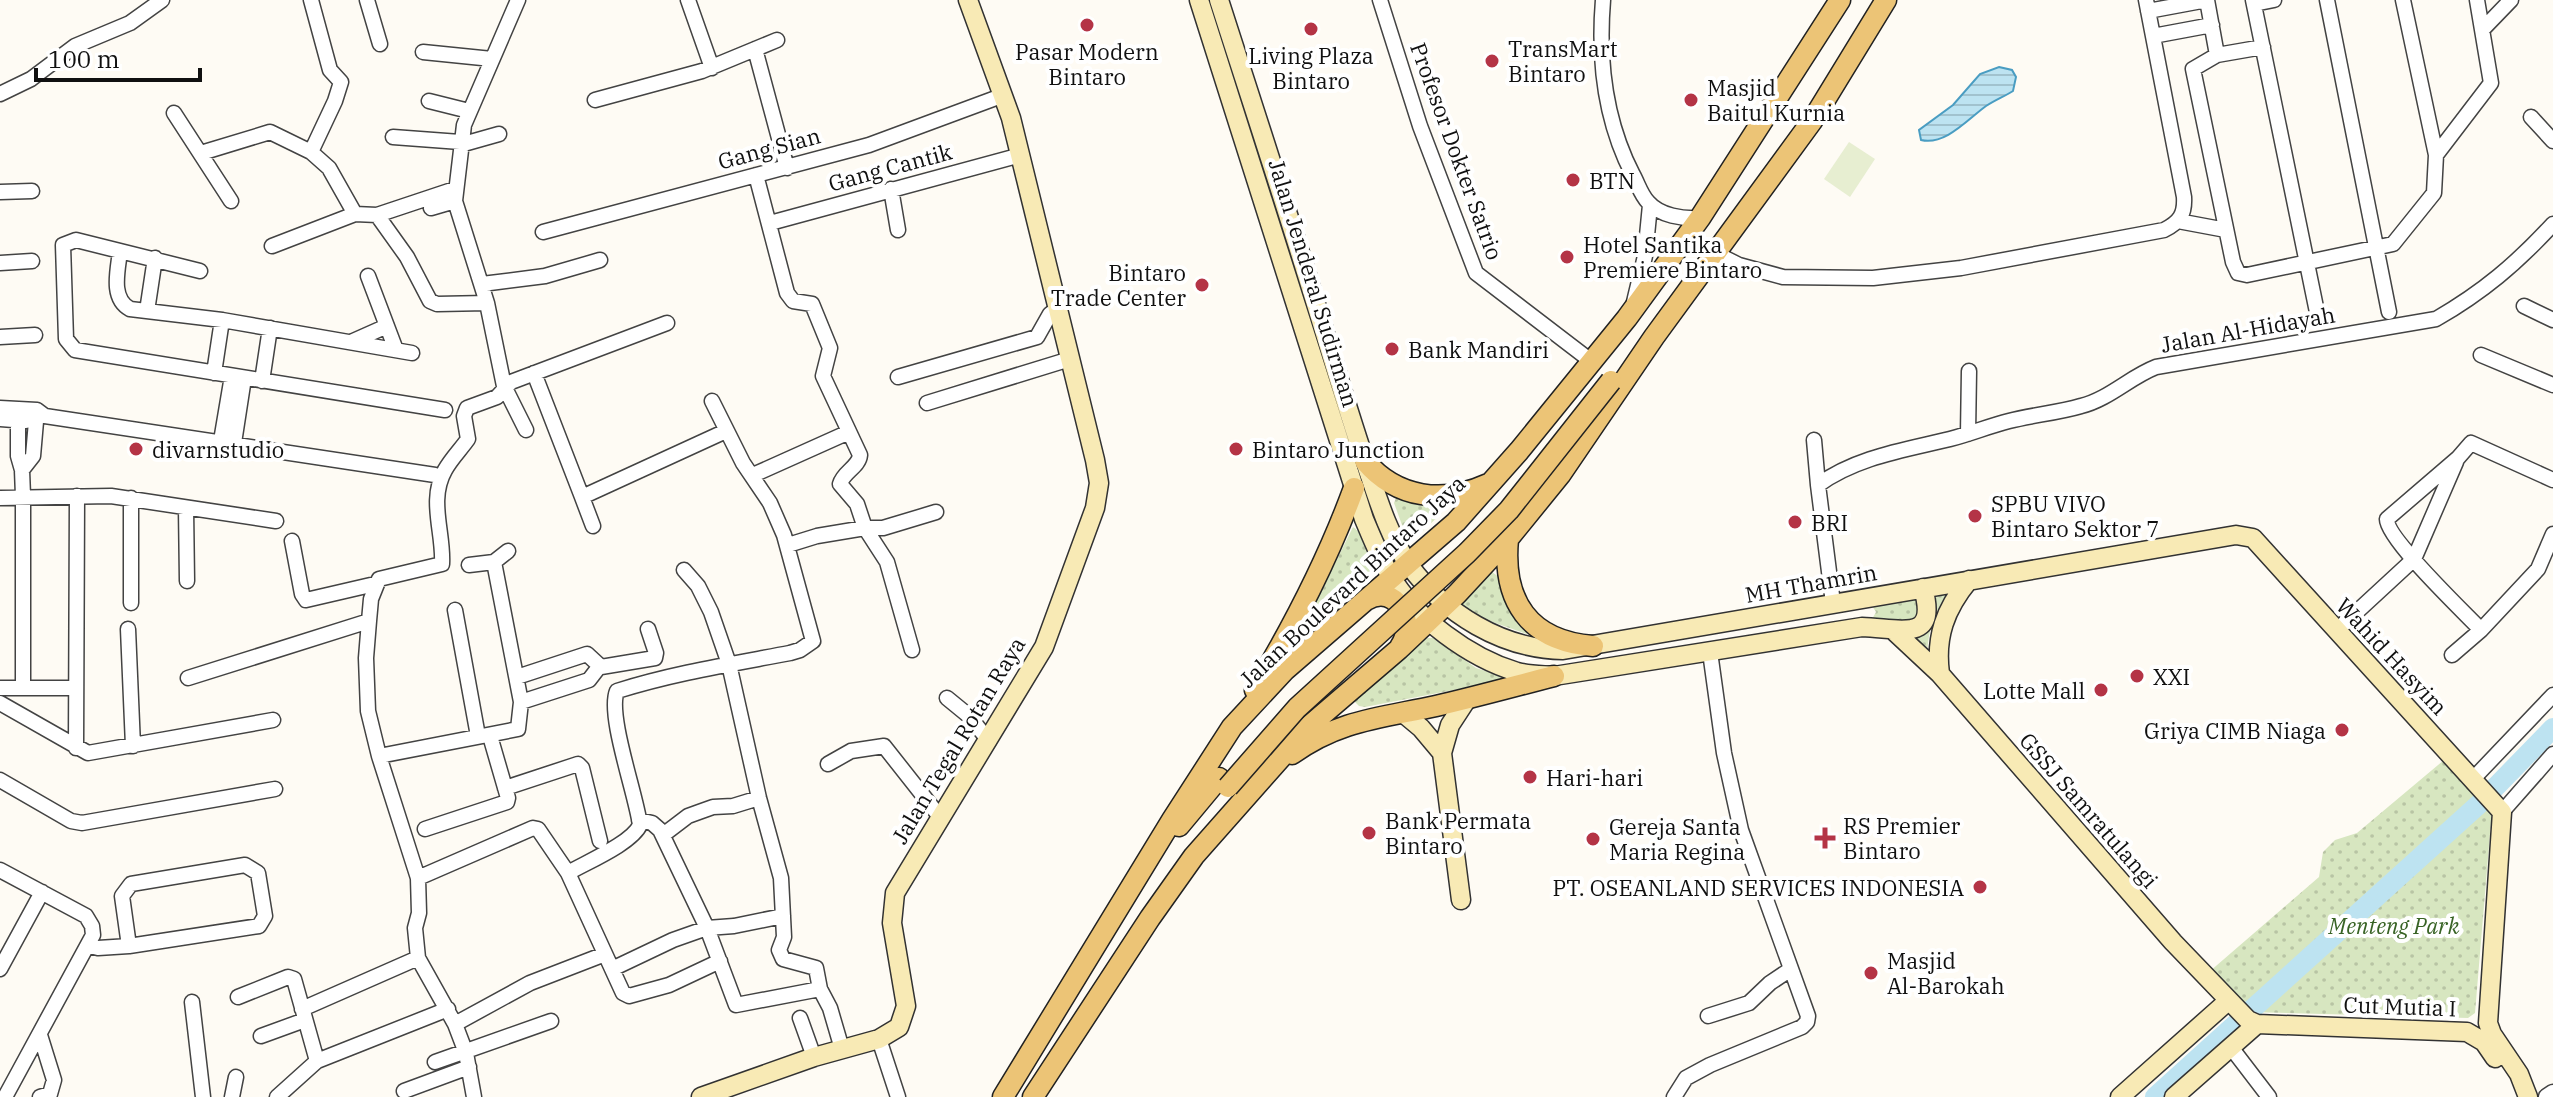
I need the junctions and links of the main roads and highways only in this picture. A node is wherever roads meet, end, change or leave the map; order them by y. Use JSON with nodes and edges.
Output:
{"nodes":[{"id":1,"x":968,"y":0,"type":"edge"},
{"id":2,"x":1199,"y":0,"type":"edge"},
{"id":3,"x":1219,"y":0,"type":"edge"},
{"id":4,"x":1840,"y":0,"type":"edge"},
{"id":5,"x":1886,"y":0,"type":"edge"},
{"id":6,"x":1243,"y":76,"type":"junction"},
{"id":7,"x":1224,"y":80,"type":"junction"},
{"id":8,"x":1240,"y":98,"type":"junction"},
{"id":9,"x":1654,"y":337,"type":"junction"},
{"id":10,"x":1600,"y":372,"type":"junction"},
{"id":11,"x":1365,"y":461,"type":"junction"},
{"id":12,"x":1492,"y":482,"type":"junction"},
{"id":13,"x":1354,"y":488,"type":"junction"},
{"id":14,"x":2249,"y":536,"type":"joint"},
{"id":15,"x":1436,"y":539,"type":"junction"},
{"id":16,"x":1508,"y":539,"type":"junction"},
{"id":17,"x":1407,"y":563,"type":"junction"},
{"id":18,"x":1476,"y":574,"type":"junction"},
{"id":19,"x":1391,"y":577,"type":"junction"},
{"id":20,"x":1969,"y":580,"type":"junction"},
{"id":21,"x":1923,"y":588,"type":"junction"},
{"id":22,"x":1362,"y":602,"type":"junction"},
{"id":23,"x":1447,"y":604,"type":"junction"},
{"id":24,"x":1430,"y":620,"type":"junction"},
{"id":25,"x":1894,"y":631,"type":"junction"},
{"id":26,"x":1593,"y":646,"type":"junction"},
{"id":27,"x":1399,"y":649,"type":"junction"},
{"id":28,"x":1940,"y":674,"type":"junction"},
{"id":29,"x":1554,"y":676,"type":"junction"},
{"id":30,"x":1467,"y":699,"type":"junction"},
{"id":31,"x":1403,"y":713,"type":"junction"},
{"id":32,"x":1232,"y":727,"type":"junction"},
{"id":33,"x":1442,"y":753,"type":"junction"},
{"id":34,"x":1273,"y":767,"type":"junction"},
{"id":35,"x":1224,"y":783,"type":"junction"},
{"id":36,"x":1153,"y":852,"type":"junction"},
{"id":37,"x":1194,"y":856,"type":"junction"},
{"id":38,"x":1461,"y":900,"type":"dead end"},
{"id":39,"x":2487,"y":1009,"type":"junction"},
{"id":40,"x":2242,"y":1013,"type":"junction"},
{"id":41,"x":2467,"y":1032,"type":"junction"},
{"id":42,"x":2219,"y":1037,"type":"junction"},
{"id":43,"x":2526,"y":1094,"type":"edge"},
{"id":44,"x":710,"y":1095,"type":"edge"},
{"id":45,"x":1003,"y":1097,"type":"edge"},
{"id":46,"x":1033,"y":1097,"type":"edge"},
{"id":47,"x":2120,"y":1097,"type":"edge"},
{"id":48,"x":2174,"y":1097,"type":"edge"}],
"edges":[{"from":1,"to":44,"type":"main road","name":"Jalan Tegal Rotan Raya"},
{"from":2,"to":7,"type":"main road","name":"Jalan Jenderal Sudirman"},
{"from":3,"to":6,"type":"main road","name":"Jalan Jenderal Sudirman"},
{"from":4,"to":10,"type":"main road","name":"Jalan Boulevard Bintaro Jaya"},
{"from":5,"to":9,"type":"main road","name":"Jalan Boulevard Bintaro Jaya"},
{"from":6,"to":7,"type":"main road"},
{"from":6,"to":8,"type":"main road","name":"Jalan Jenderal Sudirman"},
{"from":7,"to":8,"type":"main road","name":"Jalan Jenderal Sudirman"},
{"from":8,"to":11,"type":"main road","name":"Jalan Jenderal Sudirman"},
{"from":8,"to":13,"type":"main road","name":"Jalan Jenderal Sudirman"},
{"from":9,"to":10,"type":"main road","name":"Jalan Boulevard Bintaro Jaya"},
{"from":9,"to":16,"type":"main road","name":"Jalan Boulevard Bintaro Jaya"},
{"from":10,"to":12,"type":"main road","name":"Jalan Boulevard Bintaro Jaya"},
{"from":10,"to":35,"type":"main road","name":"Jalan Boulevard Bintaro Jaya","bridge":true},
{"from":11,"to":12,"type":"main road"},
{"from":11,"to":17,"type":"main road","name":"Jalan Jenderal Sudirman"},
{"from":12,"to":15,"type":"main road","name":"Jalan Boulevard Bintaro Jaya"},
{"from":13,"to":19,"type":"main road","name":"Jalan Jenderal Sudirman"},
{"from":13,"to":32,"type":"main road"},
{"from":14,"to":20,"type":"main road","name":"MH Thamrin"},
{"from":14,"to":39,"type":"main road","name":"Wahid Hasyim"},
{"from":15,"to":17,"type":"main road","name":"Jalan Boulevard Bintaro Jaya"},
{"from":15,"to":18,"type":"main road"},
{"from":16,"to":18,"type":"main road","name":"Jalan Boulevard Bintaro Jaya"},
{"from":16,"to":26,"type":"main road"},
{"from":17,"to":19,"type":"main road","name":"Jalan Boulevard Bintaro Jaya"},
{"from":17,"to":23,"type":"main road","name":"MH Thamrin"},
{"from":18,"to":23,"type":"main road","name":"Jalan Boulevard Bintaro Jaya"},
{"from":19,"to":22,"type":"main road","name":"Jalan Boulevard Bintaro Jaya"},
{"from":19,"to":24,"type":"main road"},
{"from":20,"to":21,"type":"main road","name":"MH Thamrin"},
{"from":20,"to":28,"type":"main road"},
{"from":21,"to":25,"type":"main road"},
{"from":21,"to":26,"type":"main road","name":"MH Thamrin"},
{"from":22,"to":27,"type":"main road"},
{"from":22,"to":32,"type":"main road","name":"Jalan Boulevard Bintaro Jaya"},
{"from":23,"to":24,"type":"main road","name":"Jalan Boulevard Bintaro Jaya"},
{"from":23,"to":26,"type":"main road","name":"MH Thamrin"},
{"from":24,"to":27,"type":"main road","name":"Jalan Boulevard Bintaro Jaya"},
{"from":24,"to":29,"type":"main road"},
{"from":25,"to":28,"type":"main road","name":"GSSJ Samratulangi"},
{"from":25,"to":29,"type":"main road"},
{"from":27,"to":34,"type":"main road","name":"Jalan Boulevard Bintaro Jaya"},
{"from":28,"to":40,"type":"main road","name":"GSSJ Samratulangi"},
{"from":29,"to":30,"type":"main road"},
{"from":30,"to":31,"type":"main road"},
{"from":30,"to":33,"type":"main road"},
{"from":31,"to":33,"type":"main road"},
{"from":31,"to":34,"type":"main road"},
{"from":32,"to":36,"type":"main road","name":"Jalan Boulevard Bintaro Jaya"},
{"from":33,"to":38,"type":"main road"},
{"from":34,"to":37,"type":"main road","name":"Jalan Boulevard Bintaro Jaya"},
{"from":35,"to":36,"type":"main road","name":"Jalan Boulevard Bintaro Jaya"},
{"from":35,"to":37,"type":"main road","name":"Jalan Boulevard Bintaro Jaya"},
{"from":36,"to":45,"type":"main road","name":"Jalan Boulevard Bintaro Jaya"},
{"from":37,"to":46,"type":"main road","name":"Jalan Boulevard Bintaro Jaya"},
{"from":39,"to":41,"type":"main road"},
{"from":39,"to":43,"type":"main road"},
{"from":40,"to":41,"type":"main road","name":"Cut Mutia I"},
{"from":40,"to":42,"type":"main road"},
{"from":40,"to":42,"type":"main road"},
{"from":41,"to":43,"type":"main road","name":"Cut Mutia I"},
{"from":42,"to":47,"type":"main road"},
{"from":42,"to":48,"type":"main road"}]}
